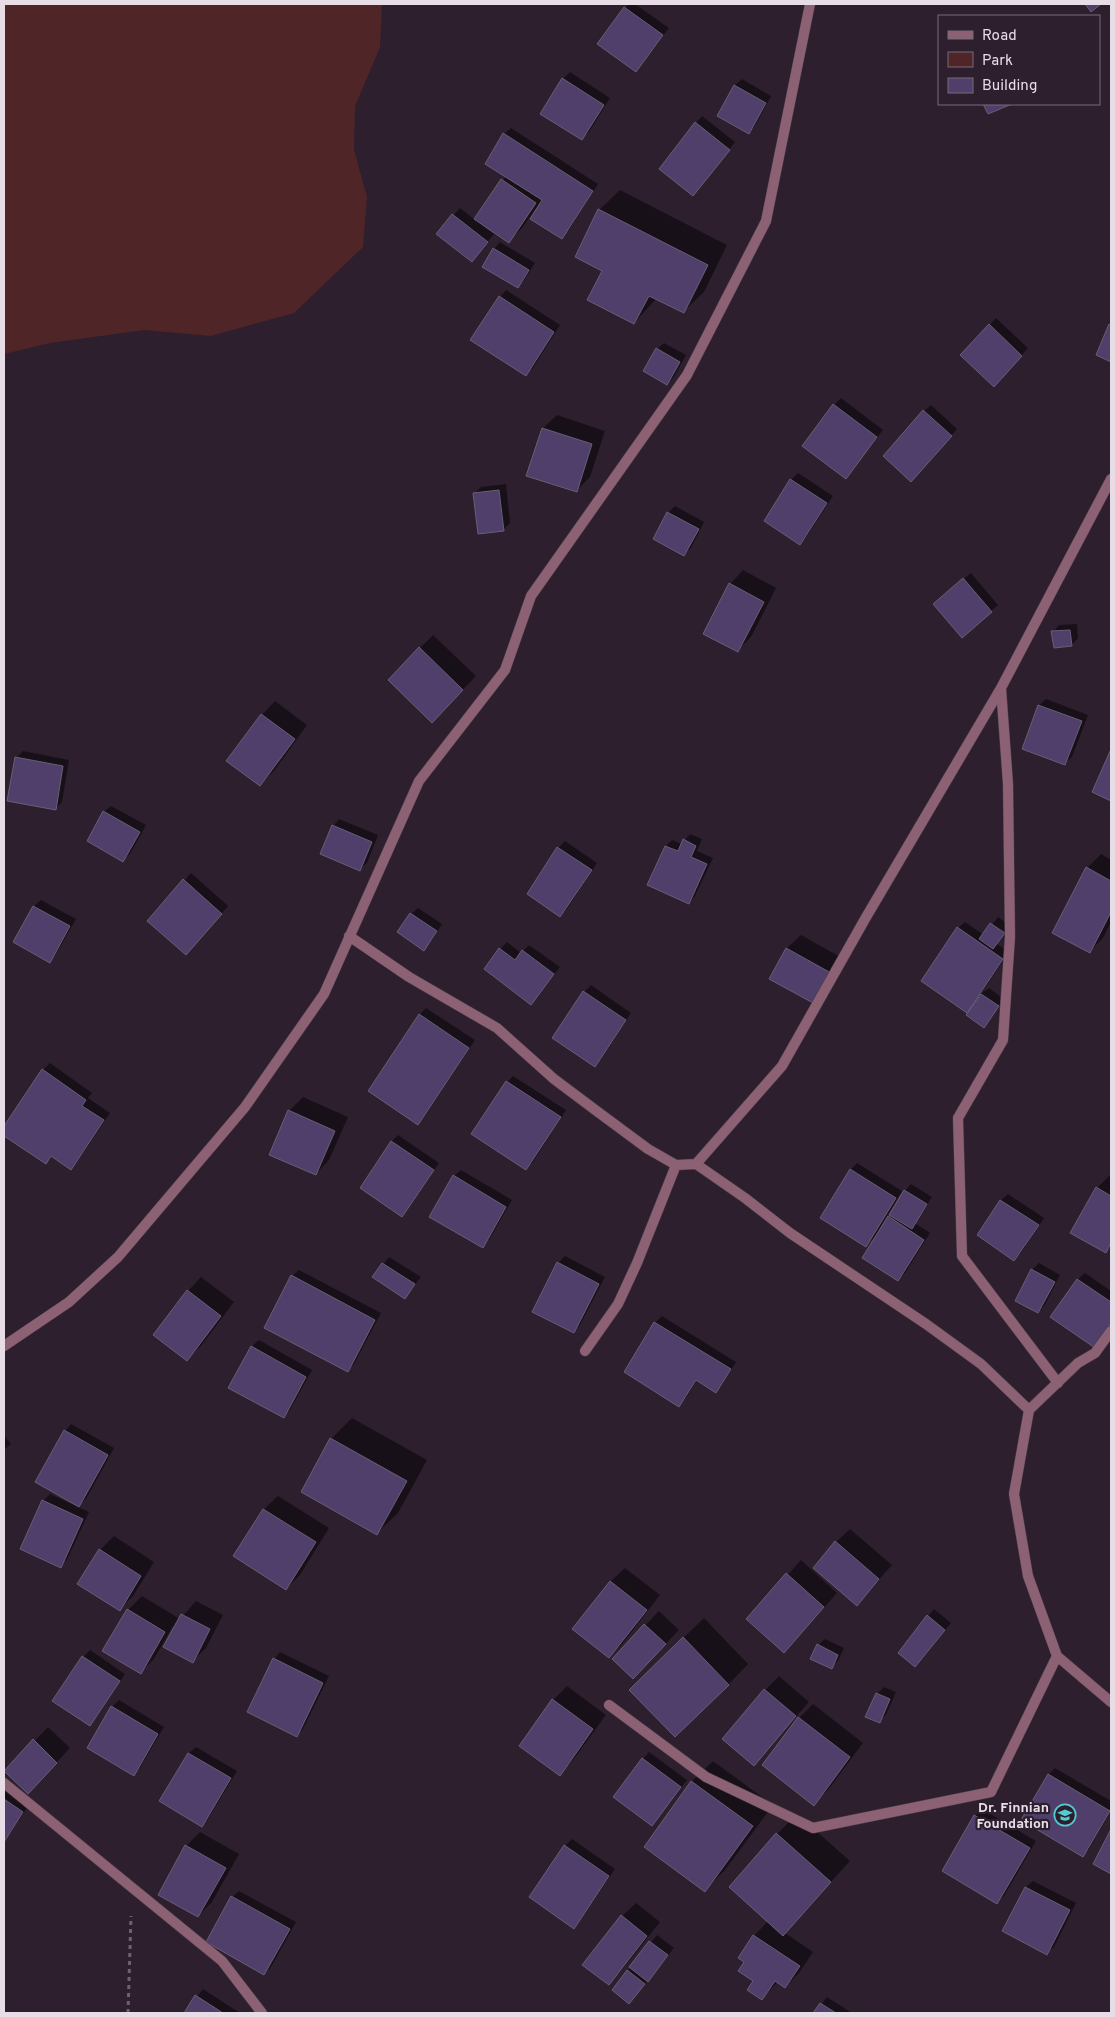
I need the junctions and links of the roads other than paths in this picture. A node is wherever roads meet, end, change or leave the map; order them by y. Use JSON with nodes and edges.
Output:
{"nodes":[{"id":1,"x":810,"y":4,"type":"edge"},
{"id":2,"x":1111,"y":479,"type":"edge"},
{"id":3,"x":1001,"y":688,"type":"junction"},
{"id":4,"x":349,"y":936,"type":"junction"},
{"id":5,"x":696,"y":1164,"type":"junction"},
{"id":6,"x":676,"y":1165,"type":"junction"},
{"id":7,"x":1111,"y":1332,"type":"edge"},
{"id":8,"x":4,"y":1346,"type":"edge"},
{"id":9,"x":585,"y":1351,"type":"dead end"},
{"id":10,"x":1058,"y":1383,"type":"junction"},
{"id":11,"x":1029,"y":1410,"type":"junction"},
{"id":12,"x":1057,"y":1656,"type":"junction"},
{"id":13,"x":1111,"y":1702,"type":"edge"},
{"id":14,"x":609,"y":1705,"type":"dead end"},
{"id":15,"x":4,"y":1783,"type":"edge"},
{"id":16,"x":262,"y":2013,"type":"edge"}],
"edges":[{"from":1,"to":4,"type":"street"},
{"from":2,"to":3,"type":"street"},
{"from":3,"to":5,"type":"street"},
{"from":3,"to":10,"type":"street"},
{"from":4,"to":6,"type":"street"},
{"from":4,"to":8,"type":"street"},
{"from":5,"to":6,"type":"street"},
{"from":5,"to":11,"type":"street"},
{"from":6,"to":9,"type":"street"},
{"from":7,"to":10,"type":"street"},
{"from":10,"to":11,"type":"street"},
{"from":11,"to":12,"type":"street"},
{"from":12,"to":13,"type":"street"},
{"from":12,"to":14,"type":"street"},
{"from":15,"to":16,"type":"street"}]}
